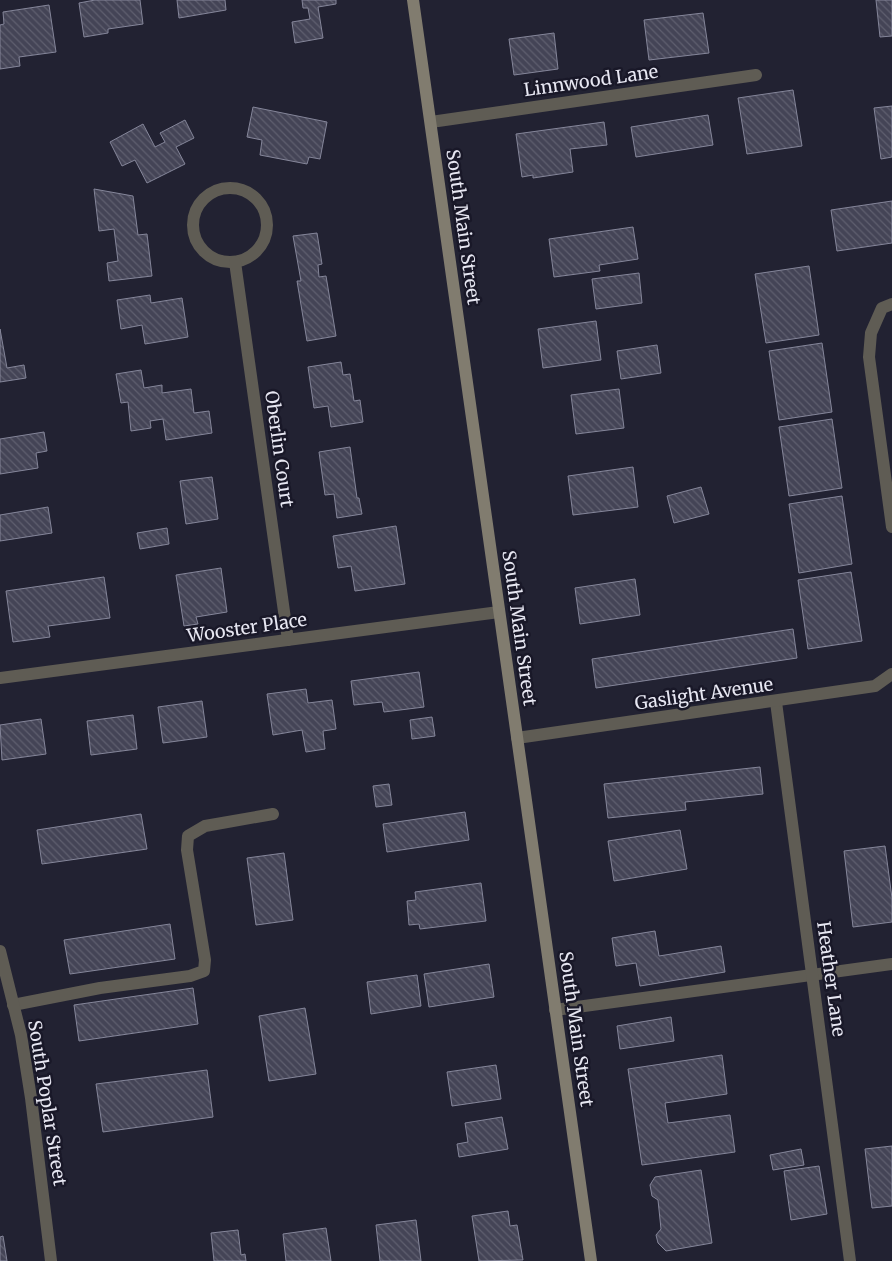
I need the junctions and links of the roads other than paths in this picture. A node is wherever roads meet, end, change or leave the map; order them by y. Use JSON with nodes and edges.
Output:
{"nodes":[{"id":1,"x":413,"y":0,"type":"edge"},
{"id":2,"x":756,"y":75,"type":"dead end"},
{"id":3,"x":431,"y":122,"type":"junction"},
{"id":4,"x":235,"y":262,"type":"junction"},
{"id":5,"x":892,"y":304,"type":"edge"},
{"id":6,"x":892,"y":527,"type":"edge"},
{"id":7,"x":499,"y":612,"type":"junction"},
{"id":8,"x":288,"y":640,"type":"junction"},
{"id":9,"x":892,"y":674,"type":"edge"},
{"id":10,"x":0,"y":678,"type":"edge"},
{"id":11,"x":776,"y":702,"type":"junction"},
{"id":12,"x":517,"y":738,"type":"junction"},
{"id":13,"x":274,"y":814,"type":"dead end"},
{"id":14,"x":0,"y":951,"type":"edge"},
{"id":15,"x":892,"y":964,"type":"edge"},
{"id":16,"x":814,"y":975,"type":"junction"},
{"id":17,"x":13,"y":1005,"type":"junction"},
{"id":18,"x":555,"y":1010,"type":"junction"},
{"id":19,"x":51,"y":1261,"type":"edge"},
{"id":20,"x":591,"y":1261,"type":"edge"},
{"id":21,"x":850,"y":1261,"type":"edge"}],
"edges":[{"from":1,"to":3,"type":"main road","name":"South Main Street"},
{"from":2,"to":3,"type":"street","name":"Linnwood Lane"},
{"from":3,"to":7,"type":"main road","name":"South Main Street"},
{"from":4,"to":4,"type":"street"},
{"from":4,"to":8,"type":"street","name":"Oberlin Court"},
{"from":5,"to":6,"type":"street"},
{"from":7,"to":8,"type":"street","name":"Wooster Place"},
{"from":7,"to":12,"type":"main road","name":"South Main Street"},
{"from":8,"to":10,"type":"street","name":"Wooster Place"},
{"from":9,"to":11,"type":"street","name":"Gaslight Avenue"},
{"from":11,"to":12,"type":"street","name":"Gaslight Avenue"},
{"from":11,"to":16,"type":"street","name":"Heather Lane"},
{"from":12,"to":18,"type":"main road","name":"South Main Street"},
{"from":13,"to":17,"type":"street"},
{"from":14,"to":17,"type":"street","name":"South Poplar Street"},
{"from":15,"to":16,"type":"street"},
{"from":16,"to":18,"type":"street"},
{"from":16,"to":21,"type":"street","name":"Heather Lane"},
{"from":17,"to":19,"type":"street","name":"South Poplar Street"},
{"from":18,"to":20,"type":"main road","name":"South Main Street"}]}
